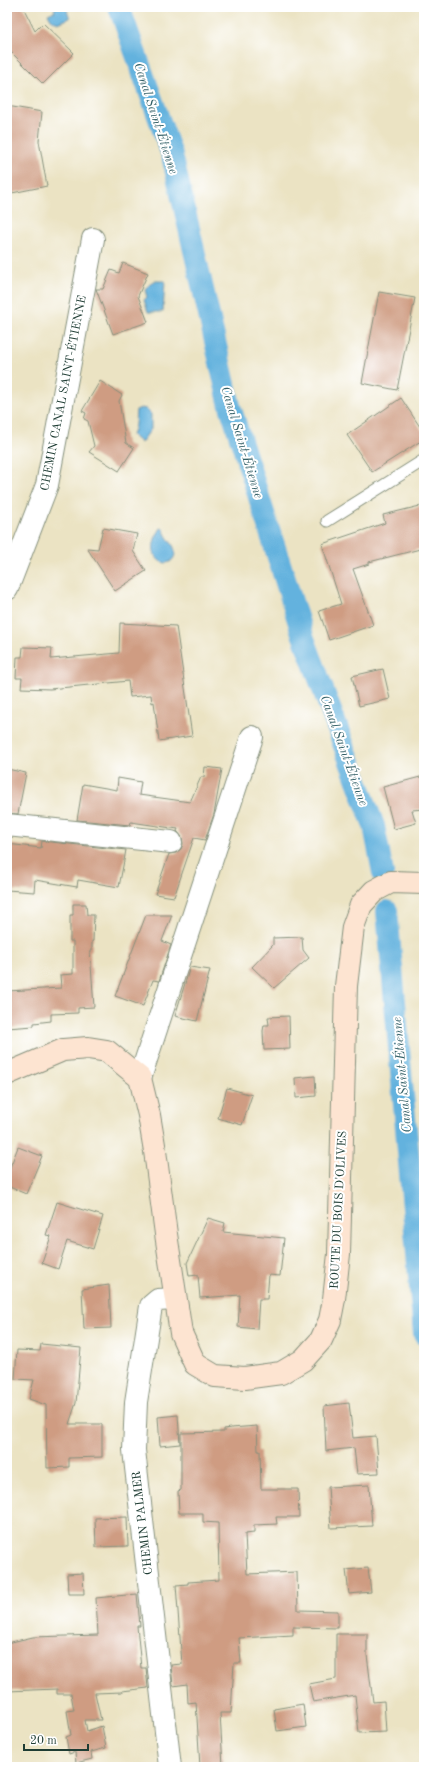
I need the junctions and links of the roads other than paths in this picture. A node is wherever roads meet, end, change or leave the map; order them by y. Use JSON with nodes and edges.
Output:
{"nodes":[{"id":1,"x":93,"y":239,"type":"dead end"},
{"id":2,"x":424,"y":460,"type":"edge"},
{"id":3,"x":328,"y":521,"type":"dead end"},
{"id":4,"x":7,"y":589,"type":"edge"},
{"id":5,"x":252,"y":736,"type":"dead end"},
{"id":6,"x":7,"y":825,"type":"edge"},
{"id":7,"x":171,"y":842,"type":"dead end"},
{"id":8,"x":424,"y":883,"type":"edge"},
{"id":9,"x":7,"y":1074,"type":"edge"},
{"id":10,"x":140,"y":1078,"type":"junction"},
{"id":11,"x":175,"y":1299,"type":"junction"},
{"id":12,"x":170,"y":1767,"type":"edge"}],
"edges":[{"from":1,"to":4,"type":"street","name":"CHEMIN CANAL SAINT-ÉTIENNE"},
{"from":2,"to":3,"type":"lane"},
{"from":5,"to":10,"type":"street"},
{"from":6,"to":7,"type":"street"},
{"from":8,"to":11,"type":"street","name":"ROUTE DU BOIS D'OLIVES"},
{"from":9,"to":10,"type":"street"},
{"from":10,"to":11,"type":"street","name":"ROUTE DU BOIS D'OLIVES"},
{"from":11,"to":12,"type":"street","name":"CHEMIN PALMER"}]}
